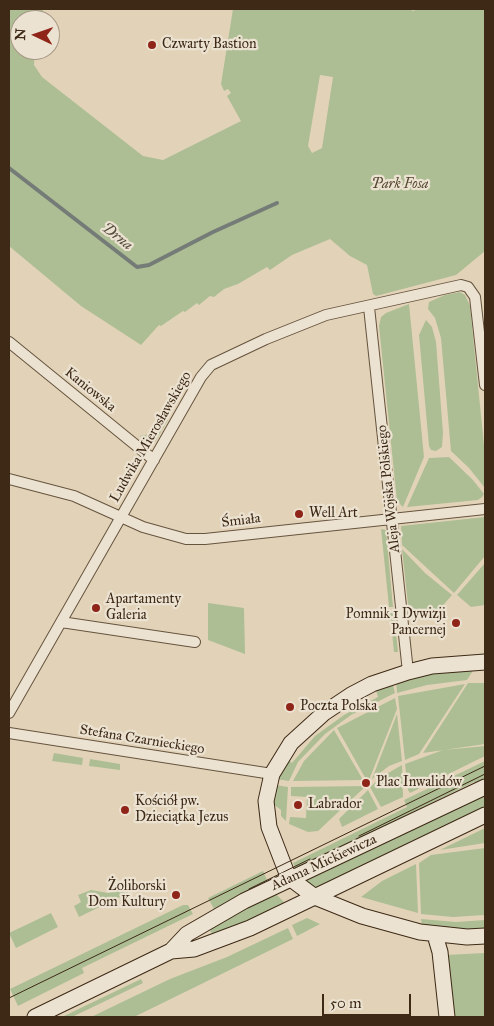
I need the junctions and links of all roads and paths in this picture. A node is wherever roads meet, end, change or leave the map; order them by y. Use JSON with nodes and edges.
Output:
{"nodes":[{"id":1,"x":369,"y":307,"type":"junction"},
{"id":2,"x":9,"y":342,"type":"edge"},
{"id":3,"x":485,"y":385,"type":"edge"},
{"id":4,"x":154,"y":460,"type":"junction"},
{"id":5,"x":9,"y":479,"type":"edge"},
{"id":6,"x":485,"y":509,"type":"edge"},
{"id":7,"x":121,"y":518,"type":"junction"},
{"id":8,"x":392,"y":518,"type":"junction"},
{"id":9,"x":61,"y":622,"type":"junction"},
{"id":10,"x":195,"y":642,"type":"dead end"},
{"id":11,"x":485,"y":662,"type":"edge"},
{"id":12,"x":408,"y":672,"type":"junction"},
{"id":13,"x":9,"y":713,"type":"edge"},
{"id":14,"x":9,"y":733,"type":"edge"},
{"id":15,"x":272,"y":774,"type":"junction"},
{"id":16,"x":485,"y":787,"type":"edge"},
{"id":17,"x":485,"y":815,"type":"edge"},
{"id":18,"x":291,"y":879,"type":"junction"},
{"id":19,"x":315,"y":897,"type":"junction"},
{"id":20,"x":434,"y":934,"type":"junction"},
{"id":21,"x":485,"y":936,"type":"edge"},
{"id":22,"x":171,"y":951,"type":"junction"},
{"id":23,"x":35,"y":1017,"type":"edge"},
{"id":24,"x":447,"y":1017,"type":"edge"}],
"edges":[{"from":1,"to":3,"type":"street","name":"Ludwika Mierosławskiego"},
{"from":1,"to":4,"type":"street","name":"Ludwika Mierosławskiego"},
{"from":1,"to":8,"type":"street","name":"Aleja Wojska Polskiego"},
{"from":2,"to":4,"type":"street","name":"Kaniowska"},
{"from":4,"to":7,"type":"street","name":"Ludwika Mierosławskiego"},
{"from":5,"to":7,"type":"street","name":"Śmiała"},
{"from":6,"to":8,"type":"street","name":"Śmiała"},
{"from":7,"to":8,"type":"street","name":"Śmiała"},
{"from":7,"to":9,"type":"street","name":"Ludwika Mierosławskiego"},
{"from":8,"to":12,"type":"street","name":"Aleja Wojska Polskiego"},
{"from":9,"to":10,"type":"street"},
{"from":9,"to":13,"type":"street","name":"Ludwika Mierosławskiego"},
{"from":11,"to":12,"type":"main road"},
{"from":12,"to":15,"type":"main road"},
{"from":14,"to":15,"type":"street","name":"Stefana Czarnieckiego"},
{"from":15,"to":18,"type":"main road"},
{"from":16,"to":18,"type":"main road","name":"Adama Mickiewicza"},
{"from":17,"to":19,"type":"main road","name":"Adama Mickiewicza"},
{"from":18,"to":19,"type":"main road"},
{"from":18,"to":22,"type":"main road","name":"Adama Mickiewicza"},
{"from":19,"to":20,"type":"main road"},
{"from":19,"to":22,"type":"main road","name":"Adama Mickiewicza"},
{"from":20,"to":21,"type":"main road"},
{"from":20,"to":24,"type":"main road"},
{"from":22,"to":23,"type":"main road","name":"Adama Mickiewicza"}]}
